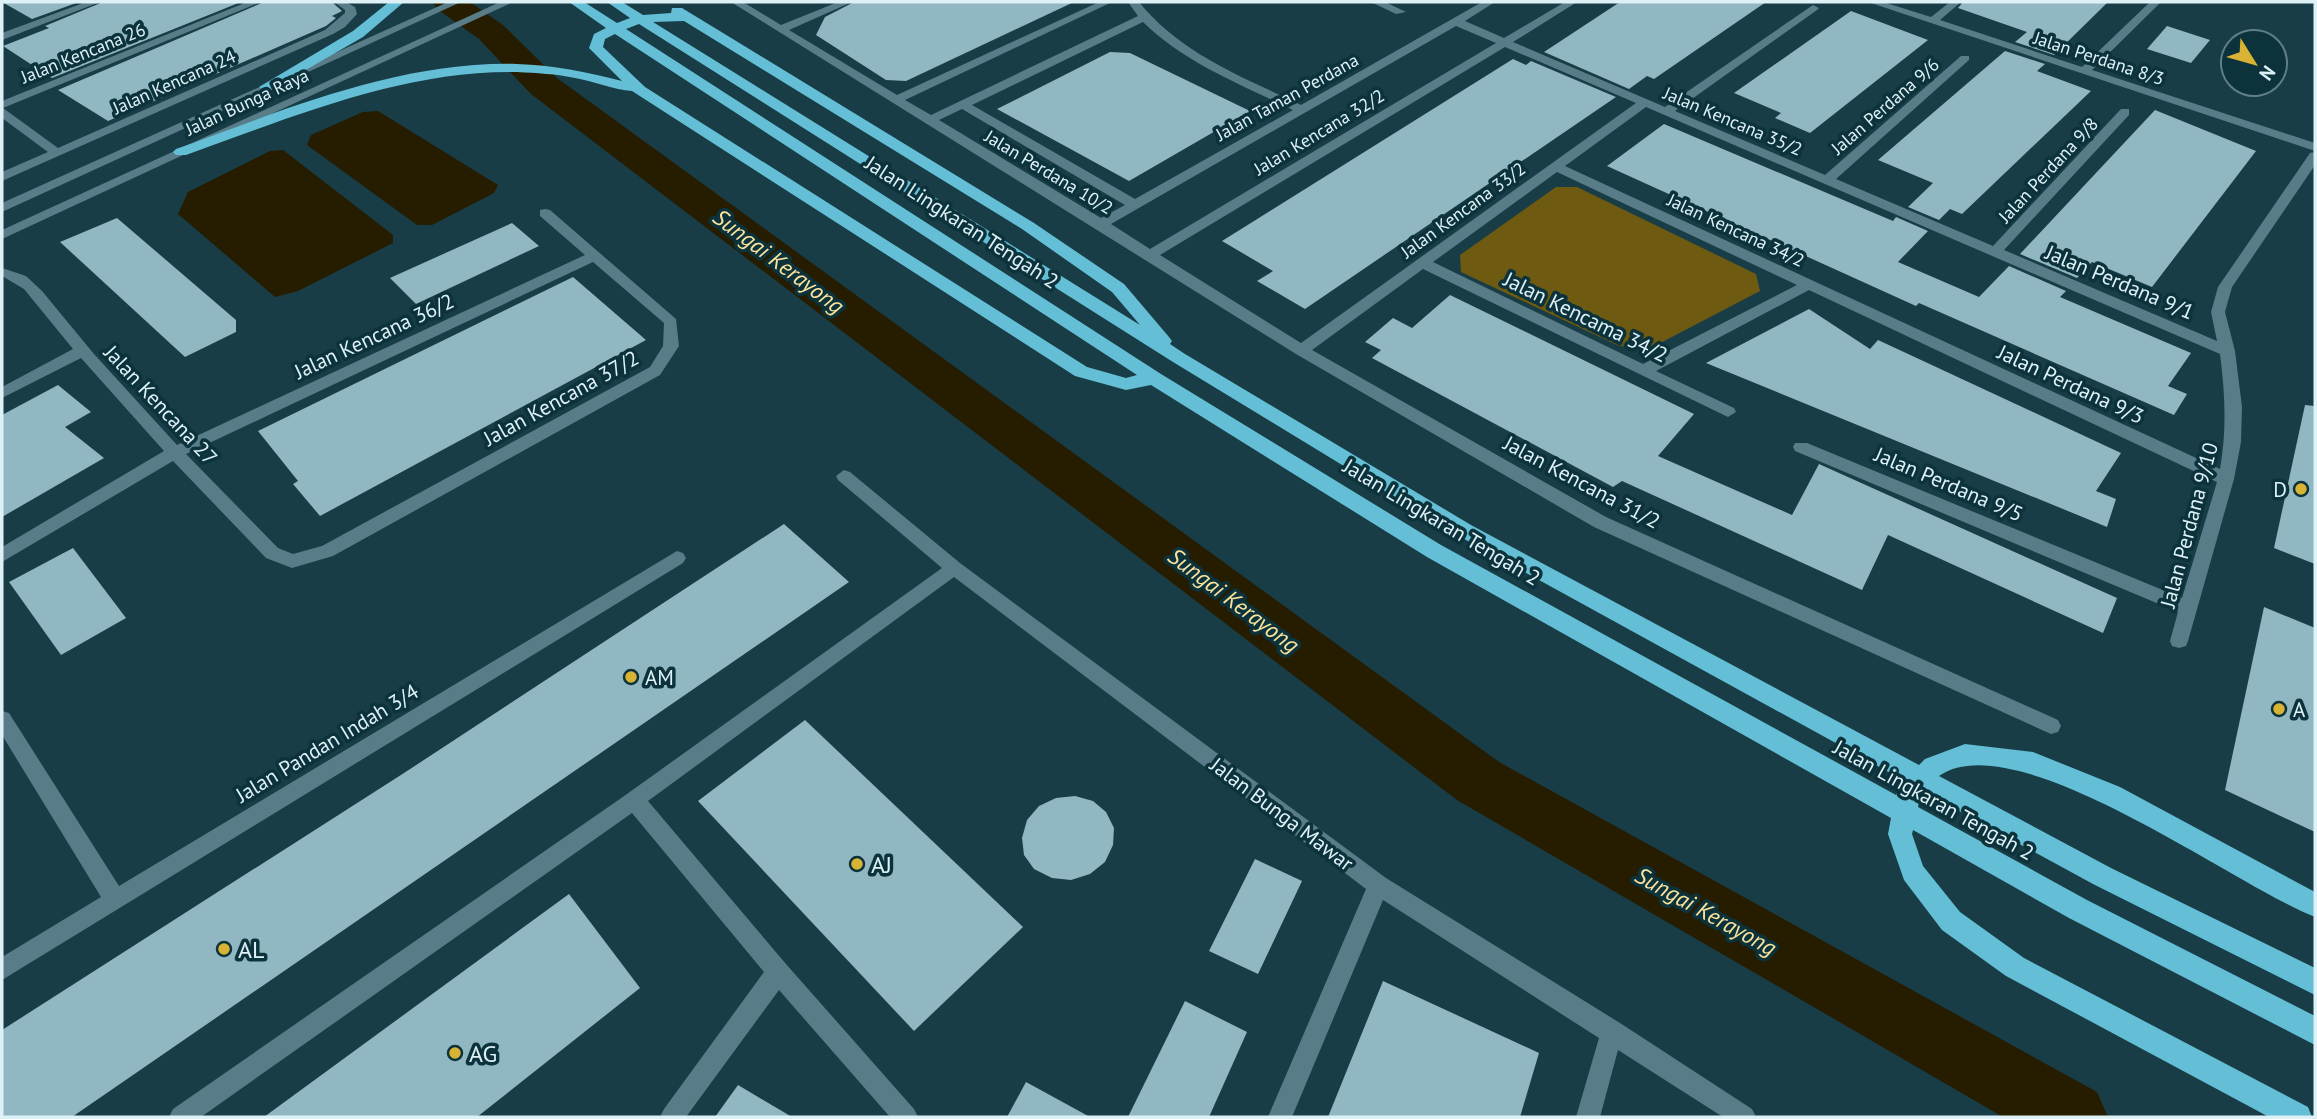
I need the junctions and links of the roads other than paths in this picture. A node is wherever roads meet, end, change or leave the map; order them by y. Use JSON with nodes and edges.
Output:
{"nodes":[{"id":1,"x":95,"y":2,"type":"edge"},
{"id":2,"x":256,"y":2,"type":"edge"},
{"id":3,"x":339,"y":2,"type":"edge"},
{"id":4,"x":397,"y":2,"type":"edge"},
{"id":5,"x":456,"y":2,"type":"edge"},
{"id":6,"x":508,"y":2,"type":"edge"},
{"id":7,"x":575,"y":2,"type":"edge"},
{"id":8,"x":613,"y":2,"type":"edge"},
{"id":9,"x":661,"y":2,"type":"edge"},
{"id":10,"x":736,"y":2,"type":"edge"},
{"id":11,"x":847,"y":2,"type":"edge"},
{"id":12,"x":1107,"y":2,"type":"edge"},
{"id":13,"x":1133,"y":2,"type":"edge"},
{"id":14,"x":1376,"y":2,"type":"edge"},
{"id":15,"x":1490,"y":2,"type":"edge"},
{"id":16,"x":1572,"y":2,"type":"edge"},
{"id":17,"x":1873,"y":2,"type":"edge"},
{"id":18,"x":1956,"y":2,"type":"edge"},
{"id":19,"x":2156,"y":2,"type":"edge"},
{"id":20,"x":1813,"y":8,"type":"dead end"},
{"id":21,"x":1400,"y":12,"type":"dead end"},
{"id":22,"x":687,"y":17,"type":"junction"},
{"id":23,"x":1143,"y":18,"type":"junction"},
{"id":24,"x":1457,"y":22,"type":"junction"},
{"id":25,"x":1933,"y":22,"type":"junction"},
{"id":26,"x":783,"y":28,"type":"junction"},
{"id":27,"x":2,"y":37,"type":"edge"},
{"id":28,"x":1506,"y":42,"type":"junction"},
{"id":29,"x":1965,"y":58,"type":"dead end"},
{"id":30,"x":2084,"y":71,"type":"junction"},
{"id":31,"x":266,"y":87,"type":"junction"},
{"id":32,"x":640,"y":90,"type":"junction"},
{"id":33,"x":895,"y":100,"type":"junction"},
{"id":34,"x":1646,"y":103,"type":"junction"},
{"id":35,"x":962,"y":104,"type":"junction"},
{"id":36,"x":2,"y":106,"type":"edge"},
{"id":37,"x":1301,"y":109,"type":"junction"},
{"id":38,"x":1667,"y":111,"type":"junction"},
{"id":39,"x":2,"y":112,"type":"edge"},
{"id":40,"x":2125,"y":112,"type":"dead end"},
{"id":41,"x":928,"y":121,"type":"junction"},
{"id":42,"x":2315,"y":147,"type":"edge"},
{"id":43,"x":181,"y":152,"type":"junction"},
{"id":44,"x":57,"y":153,"type":"junction"},
{"id":45,"x":2315,"y":156,"type":"edge"},
{"id":46,"x":1556,"y":167,"type":"junction"},
{"id":47,"x":2,"y":177,"type":"edge"},
{"id":48,"x":1827,"y":180,"type":"junction"},
{"id":49,"x":1134,"y":204,"type":"junction"},
{"id":50,"x":2,"y":208,"type":"edge"},
{"id":51,"x":545,"y":213,"type":"dead end"},
{"id":52,"x":1101,"y":224,"type":"junction"},
{"id":53,"x":2,"y":235,"type":"edge"},
{"id":54,"x":1995,"y":252,"type":"junction"},
{"id":55,"x":1150,"y":255,"type":"junction"},
{"id":56,"x":592,"y":257,"type":"junction"},
{"id":57,"x":1423,"y":262,"type":"junction"},
{"id":58,"x":3,"y":271,"type":"edge"},
{"id":59,"x":1808,"y":285,"type":"junction"},
{"id":60,"x":1899,"y":327,"type":"joint"},
{"id":61,"x":1301,"y":350,"type":"junction"},
{"id":62,"x":82,"y":351,"type":"junction"},
{"id":63,"x":2227,"y":351,"type":"junction"},
{"id":64,"x":1178,"y":358,"type":"junction"},
{"id":65,"x":1643,"y":371,"type":"junction"},
{"id":66,"x":1154,"y":378,"type":"junction"},
{"id":67,"x":2,"y":393,"type":"edge"},
{"id":68,"x":1728,"y":412,"type":"dead end"},
{"id":69,"x":1801,"y":447,"type":"dead end"},
{"id":70,"x":174,"y":453,"type":"junction"},
{"id":71,"x":844,"y":476,"type":"dead end"},
{"id":72,"x":2226,"y":479,"type":"junction"},
{"id":73,"x":2,"y":555,"type":"edge"},
{"id":74,"x":677,"y":558,"type":"dead end"},
{"id":75,"x":292,"y":561,"type":"joint"},
{"id":76,"x":954,"y":568,"type":"junction"},
{"id":77,"x":2188,"y":608,"type":"junction"},
{"id":78,"x":2179,"y":641,"type":"dead end"},
{"id":79,"x":2,"y":719,"type":"edge"},
{"id":80,"x":2051,"y":726,"type":"dead end"},
{"id":81,"x":634,"y":800,"type":"junction"},
{"id":82,"x":1378,"y":885,"type":"junction"},
{"id":83,"x":116,"y":898,"type":"junction"},
{"id":84,"x":2315,"y":905,"type":"edge"},
{"id":85,"x":2,"y":969,"type":"edge"},
{"id":86,"x":778,"y":972,"type":"junction"},
{"id":87,"x":2315,"y":982,"type":"edge"},
{"id":88,"x":1612,"y":1031,"type":"junction"},
{"id":89,"x":2315,"y":1031,"type":"edge"},
{"id":90,"x":905,"y":1116,"type":"edge"},
{"id":91,"x":181,"y":1117,"type":"edge"},
{"id":92,"x":672,"y":1117,"type":"edge"},
{"id":93,"x":1280,"y":1117,"type":"edge"},
{"id":94,"x":1588,"y":1117,"type":"edge"},
{"id":95,"x":1744,"y":1117,"type":"edge"},
{"id":96,"x":2298,"y":1117,"type":"edge"}],
"edges":[{"from":1,"to":27,"type":"street"},
{"from":2,"to":36,"type":"street","name":"Jalan Kencana 26"},
{"from":3,"to":44,"type":"street","name":"Jalan Kencana 24"},
{"from":4,"to":31,"type":"highway"},
{"from":5,"to":31,"type":"street","name":"Jalan Bunga Raya"},
{"from":6,"to":43,"type":"street","name":"Jalan Bunga Raya"},
{"from":7,"to":66,"type":"highway","name":"Jalan Lingkaran Tengah 2"},
{"from":8,"to":64,"type":"highway","name":"Jalan Lingkaran Tengah 2"},
{"from":9,"to":22,"type":"highway"},
{"from":10,"to":26,"type":"street","name":"Jalan Perdana 10/2"},
{"from":11,"to":26,"type":"street"},
{"from":12,"to":33,"type":"street"},
{"from":13,"to":23,"type":"street"},
{"from":14,"to":21,"type":"street"},
{"from":15,"to":24,"type":"street","name":"Jalan Taman Perdana"},
{"from":16,"to":28,"type":"street","name":"Jalan Kencana 32/2"},
{"from":17,"to":25,"type":"street","name":"Jalan Perdana 8/3"},
{"from":18,"to":25,"type":"street"},
{"from":19,"to":30,"type":"street"},
{"from":20,"to":38,"type":"street"},
{"from":22,"to":32,"type":"highway"},
{"from":22,"to":64,"type":"highway"},
{"from":23,"to":35,"type":"street"},
{"from":23,"to":37,"type":"street"},
{"from":24,"to":28,"type":"street","name":"Jalan Kencana 35/2"},
{"from":24,"to":37,"type":"street","name":"Jalan Taman Perdana"},
{"from":25,"to":30,"type":"street","name":"Jalan Perdana 8/3"},
{"from":26,"to":33,"type":"street","name":"Jalan Perdana 10/2"},
{"from":28,"to":34,"type":"street","name":"Jalan Kencana 35/2"},
{"from":28,"to":55,"type":"street","name":"Jalan Kencana 32/2"},
{"from":29,"to":48,"type":"street","name":"Jalan Perdana 9/6"},
{"from":30,"to":42,"type":"street","name":"Jalan Perdana 8/3"},
{"from":31,"to":50,"type":"street","name":"Jalan Bunga Raya"},
{"from":32,"to":43,"type":"highway"},
{"from":32,"to":66,"type":"highway"},
{"from":33,"to":41,"type":"street","name":"Jalan Perdana 10/2"},
{"from":34,"to":38,"type":"street","name":"Jalan Kencana 35/2"},
{"from":34,"to":46,"type":"street","name":"Jalan Kencana 33/2"},
{"from":35,"to":41,"type":"street"},
{"from":35,"to":49,"type":"street"},
{"from":37,"to":49,"type":"street","name":"Jalan Taman Perdana"},
{"from":38,"to":48,"type":"street","name":"Jalan Kencana 35/2"},
{"from":39,"to":44,"type":"street"},
{"from":40,"to":54,"type":"street","name":"Jalan Perdana 9/8"},
{"from":41,"to":52,"type":"street","name":"Jalan Perdana 10/2"},
{"from":43,"to":53,"type":"street","name":"Jalan Bunga Raya"},
{"from":44,"to":47,"type":"street","name":"Jalan Kencana 24"},
{"from":45,"to":63,"type":"street","name":"Jalan Perdana 9/10"},
{"from":46,"to":57,"type":"street","name":"Jalan Kencana 33/2"},
{"from":46,"to":59,"type":"street","name":"Jalan Kencana 34/2"},
{"from":48,"to":54,"type":"street","name":"Jalan Kencana 35/2"},
{"from":49,"to":52,"type":"street","name":"Jalan Taman Perdana"},
{"from":51,"to":56,"type":"street","name":"Jalan Kencana 37/2"},
{"from":52,"to":55,"type":"street","name":"Jalan Perdana 10/2"},
{"from":54,"to":63,"type":"street","name":"Jalan Perdana 9/1"},
{"from":55,"to":61,"type":"street","name":"Jalan Kencana 31/2"},
{"from":56,"to":70,"type":"street","name":"Jalan Kencana 36/2"},
{"from":56,"to":75,"type":"street","name":"Jalan Kencana 37/2"},
{"from":57,"to":61,"type":"street","name":"Jalan Kencana 33/2"},
{"from":57,"to":65,"type":"street","name":"Jalan Kencama 34/2"},
{"from":58,"to":62,"type":"street","name":"Jalan Kencana 27"},
{"from":59,"to":60,"type":"street","name":"Jalan Kencana 34/2"},
{"from":59,"to":65,"type":"street"},
{"from":60,"to":72,"type":"street","name":"Jalan Perdana 9/3"},
{"from":61,"to":80,"type":"street","name":"Jalan Kencana 31/2"},
{"from":62,"to":67,"type":"street"},
{"from":62,"to":70,"type":"street","name":"Jalan Kencana 27"},
{"from":63,"to":72,"type":"street","name":"Jalan Perdana 9/10"},
{"from":64,"to":87,"type":"highway","name":"Jalan Lingkaran Tengah 2"},
{"from":65,"to":68,"type":"street","name":"Jalan Kencama 34/2"},
{"from":66,"to":89,"type":"highway","name":"Jalan Lingkaran Tengah 2"},
{"from":69,"to":77,"type":"street","name":"Jalan Perdana 9/5"},
{"from":70,"to":73,"type":"street","name":"Jalan Kencana 36/2"},
{"from":70,"to":75,"type":"street","name":"Jalan Kencana 27"},
{"from":71,"to":76,"type":"street","name":"Jalan Bunga Mawar"},
{"from":72,"to":77,"type":"street","name":"Jalan Perdana 9/10"},
{"from":74,"to":83,"type":"street","name":"Jalan Pandan Indah 3/4"},
{"from":76,"to":81,"type":"street"},
{"from":76,"to":82,"type":"street","name":"Jalan Bunga Mawar"},
{"from":77,"to":78,"type":"street","name":"Jalan Perdana 9/10"},
{"from":79,"to":83,"type":"street"},
{"from":81,"to":86,"type":"street"},
{"from":81,"to":91,"type":"street"},
{"from":82,"to":88,"type":"street","name":"Jalan Bunga Mawar"},
{"from":82,"to":93,"type":"street"},
{"from":83,"to":85,"type":"street","name":"Jalan Pandan Indah 3/4"},
{"from":84,"to":96,"type":"highway"},
{"from":86,"to":90,"type":"street"},
{"from":86,"to":92,"type":"street"},
{"from":88,"to":94,"type":"street"},
{"from":88,"to":95,"type":"street","name":"Jalan Bunga Mawar"}]}
